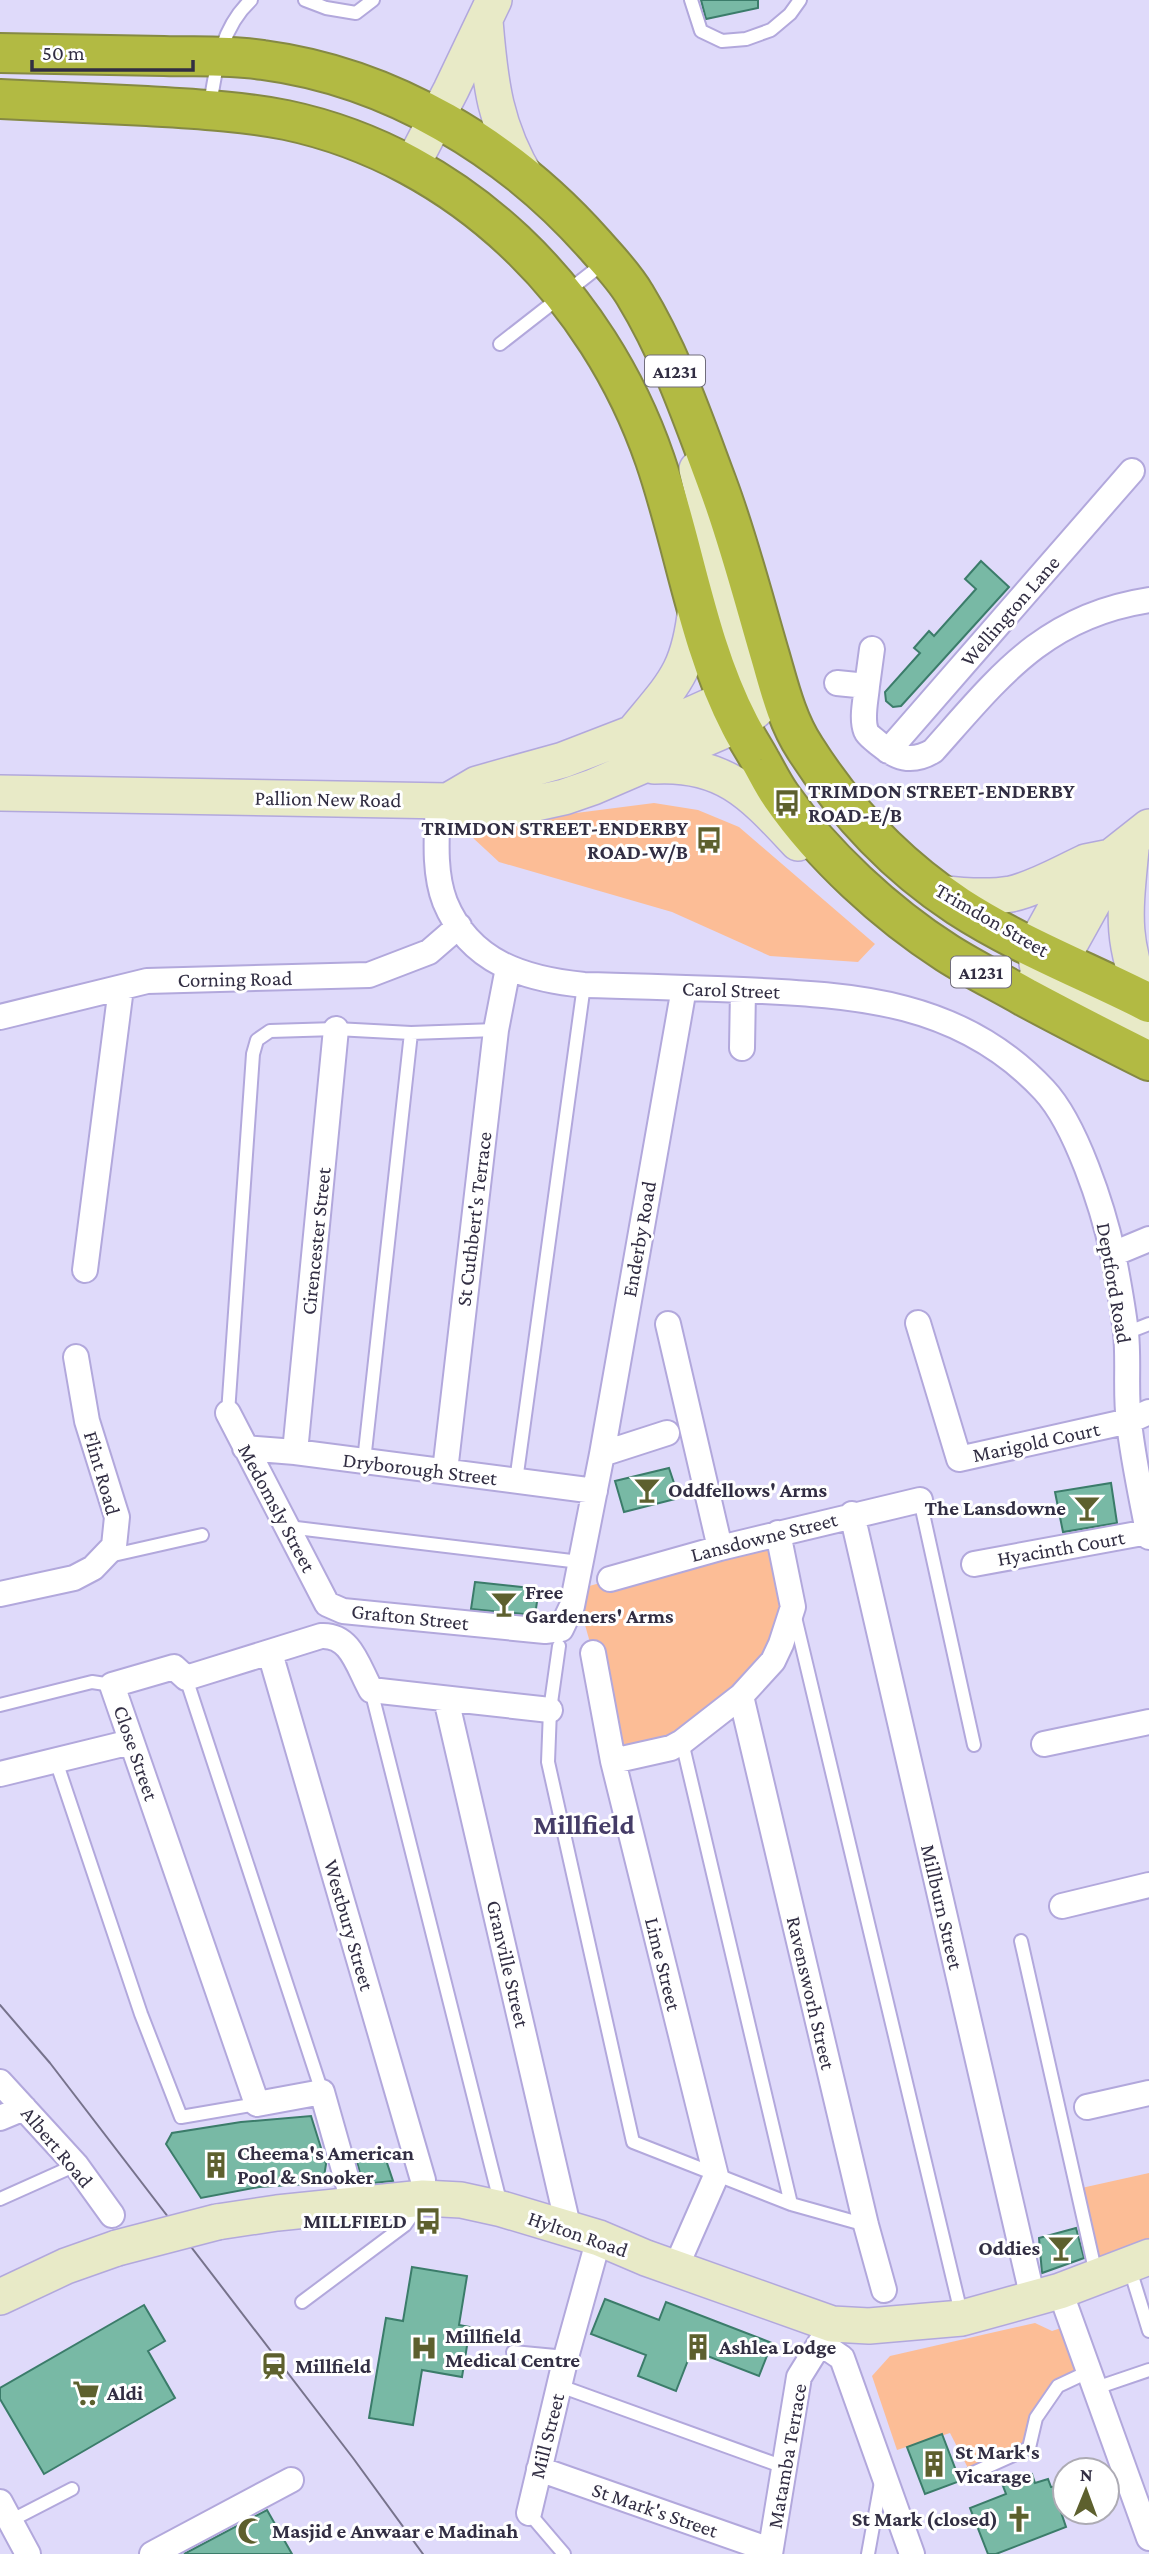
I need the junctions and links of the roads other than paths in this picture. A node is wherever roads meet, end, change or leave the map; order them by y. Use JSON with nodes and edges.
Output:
{"nodes":[{"id":1,"x":251,"y":0,"type":"edge"},
{"id":2,"x":305,"y":0,"type":"edge"},
{"id":3,"x":373,"y":0,"type":"edge"},
{"id":4,"x":691,"y":0,"type":"edge"},
{"id":5,"x":800,"y":0,"type":"edge"},
{"id":6,"x":490,"y":7,"type":"edge"},
{"id":7,"x":0,"y":53,"type":"edge"},
{"id":8,"x":217,"y":57,"type":"junction"},
{"id":9,"x":0,"y":99,"type":"edge"},
{"id":10,"x":209,"y":110,"type":"junction"},
{"id":11,"x":437,"y":117,"type":"junction"},
{"id":12,"x":411,"y":167,"type":"junction"},
{"id":13,"x":529,"y":182,"type":"junction"},
{"id":14,"x":608,"y":260,"type":"junction"},
{"id":15,"x":563,"y":292,"type":"junction"},
{"id":16,"x":500,"y":344,"type":"dead end"},
{"id":17,"x":1132,"y":471,"type":"dead end"},
{"id":18,"x":1149,"y":600,"type":"edge"},
{"id":19,"x":696,"y":607,"type":"junction"},
{"id":20,"x":872,"y":649,"type":"dead end"},
{"id":21,"x":837,"y":682,"type":"dead end"},
{"id":22,"x":867,"y":686,"type":"junction"},
{"id":23,"x":752,"y":705,"type":"junction"},
{"id":24,"x":633,"y":733,"type":"junction"},
{"id":25,"x":888,"y":751,"type":"junction"},
{"id":26,"x":647,"y":766,"type":"junction"},
{"id":27,"x":0,"y":793,"type":"edge"},
{"id":28,"x":443,"y":801,"type":"junction"},
{"id":29,"x":1119,"y":846,"type":"edge"},
{"id":30,"x":831,"y":857,"type":"junction"},
{"id":31,"x":940,"y":893,"type":"junction"},
{"id":32,"x":459,"y":926,"type":"junction"},
{"id":33,"x":1047,"y":961,"type":"junction"},
{"id":34,"x":508,"y":968,"type":"junction"},
{"id":35,"x":994,"y":980,"type":"junction"},
{"id":36,"x":584,"y":985,"type":"junction"},
{"id":37,"x":121,"y":988,"type":"junction"},
{"id":38,"x":684,"y":988,"type":"junction"},
{"id":39,"x":743,"y":990,"type":"junction"},
{"id":40,"x":1148,"y":1013,"type":"edge"},
{"id":41,"x":0,"y":1017,"type":"edge"},
{"id":42,"x":336,"y":1029,"type":"junction"},
{"id":43,"x":496,"y":1030,"type":"junction"},
{"id":44,"x":411,"y":1033,"type":"junction"},
{"id":45,"x":742,"y":1048,"type":"dead end"},
{"id":46,"x":1008,"y":1058,"type":"joint"},
{"id":47,"x":1149,"y":1061,"type":"edge"},
{"id":48,"x":1149,"y":1239,"type":"edge"},
{"id":49,"x":1113,"y":1254,"type":"junction"},
{"id":50,"x":85,"y":1270,"type":"dead end"},
{"id":51,"x":918,"y":1323,"type":"dead end"},
{"id":52,"x":668,"y":1324,"type":"dead end"},
{"id":53,"x":1149,"y":1324,"type":"edge"},
{"id":54,"x":1126,"y":1333,"type":"junction"},
{"id":55,"x":76,"y":1357,"type":"dead end"},
{"id":56,"x":228,"y":1413,"type":"joint"},
{"id":57,"x":1139,"y":1417,"type":"edge"},
{"id":58,"x":667,"y":1433,"type":"dead end"},
{"id":59,"x":245,"y":1448,"type":"junction"},
{"id":60,"x":295,"y":1452,"type":"junction"},
{"id":61,"x":602,"y":1454,"type":"junction"},
{"id":62,"x":364,"y":1461,"type":"junction"},
{"id":63,"x":444,"y":1471,"type":"junction"},
{"id":64,"x":516,"y":1481,"type":"junction"},
{"id":65,"x":595,"y":1491,"type":"junction"},
{"id":66,"x":1145,"y":1492,"type":"edge"},
{"id":67,"x":919,"y":1500,"type":"joint"},
{"id":68,"x":852,"y":1514,"type":"junction"},
{"id":69,"x":288,"y":1527,"type":"junction"},
{"id":70,"x":778,"y":1533,"type":"junction"},
{"id":71,"x":1149,"y":1534,"type":"edge"},
{"id":72,"x":202,"y":1535,"type":"dead end"},
{"id":73,"x":720,"y":1548,"type":"junction"},
{"id":74,"x":106,"y":1556,"type":"junction"},
{"id":75,"x":580,"y":1562,"type":"junction"},
{"id":76,"x":974,"y":1564,"type":"dead end"},
{"id":77,"x":610,"y":1579,"type":"dead end"},
{"id":78,"x":0,"y":1594,"type":"edge"},
{"id":79,"x":327,"y":1604,"type":"joint"},
{"id":80,"x":793,"y":1607,"type":"junction"},
{"id":81,"x":559,"y":1646,"type":"dead end"},
{"id":82,"x":270,"y":1653,"type":"junction"},
{"id":83,"x":593,"y":1653,"type":"dead end"},
{"id":84,"x":186,"y":1678,"type":"junction"},
{"id":85,"x":112,"y":1685,"type":"junction"},
{"id":86,"x":371,"y":1690,"type":"junction"},
{"id":87,"x":741,"y":1696,"type":"junction"},
{"id":88,"x":446,"y":1699,"type":"junction"},
{"id":89,"x":0,"y":1705,"type":"edge"},
{"id":90,"x":550,"y":1710,"type":"junction"},
{"id":91,"x":1149,"y":1722,"type":"edge"},
{"id":92,"x":131,"y":1742,"type":"junction"},
{"id":93,"x":682,"y":1742,"type":"junction"},
{"id":94,"x":1044,"y":1744,"type":"dead end"},
{"id":95,"x":974,"y":1745,"type":"dead end"},
{"id":96,"x":56,"y":1761,"type":"junction"},
{"id":97,"x":613,"y":1761,"type":"junction"},
{"id":98,"x":0,"y":1774,"type":"edge"},
{"id":99,"x":1149,"y":1885,"type":"edge"},
{"id":100,"x":1062,"y":1906,"type":"dead end"},
{"id":101,"x":1021,"y":1941,"type":"dead end"},
{"id":102,"x":0,"y":2082,"type":"edge"},
{"id":103,"x":321,"y":2092,"type":"junction"},
{"id":104,"x":1149,"y":2093,"type":"edge"},
{"id":105,"x":257,"y":2104,"type":"junction"},
{"id":106,"x":1087,"y":2107,"type":"dead end"},
{"id":107,"x":24,"y":2108,"type":"junction"},
{"id":108,"x":0,"y":2118,"type":"edge"},
{"id":109,"x":76,"y":2165,"type":"junction"},
{"id":110,"x":716,"y":2176,"type":"junction"},
{"id":111,"x":423,"y":2198,"type":"junction"},
{"id":112,"x":0,"y":2199,"type":"edge"},
{"id":113,"x":791,"y":2204,"type":"junction"},
{"id":114,"x":354,"y":2205,"type":"junction"},
{"id":115,"x":502,"y":2208,"type":"junction"},
{"id":116,"x":866,"y":2225,"type":"junction"},
{"id":117,"x":114,"y":2232,"type":"junction"},
{"id":118,"x":584,"y":2234,"type":"junction"},
{"id":119,"x":1139,"y":2261,"type":"edge"},
{"id":120,"x":676,"y":2267,"type":"junction"},
{"id":121,"x":1097,"y":2278,"type":"junction"},
{"id":122,"x":884,"y":2290,"type":"dead end"},
{"id":123,"x":1047,"y":2295,"type":"junction"},
{"id":124,"x":0,"y":2297,"type":"edge"},
{"id":125,"x":302,"y":2302,"type":"dead end"},
{"id":126,"x":962,"y":2318,"type":"junction"},
{"id":127,"x":1149,"y":2331,"type":"edge"},
{"id":128,"x":826,"y":2333,"type":"junction"},
{"id":129,"x":513,"y":2352,"type":"dead end"},
{"id":130,"x":566,"y":2357,"type":"junction"},
{"id":131,"x":1149,"y":2370,"type":"edge"},
{"id":132,"x":1093,"y":2379,"type":"junction"},
{"id":133,"x":560,"y":2386,"type":"junction"},
{"id":134,"x":784,"y":2467,"type":"junction"},
{"id":135,"x":539,"y":2469,"type":"junction"},
{"id":136,"x":883,"y":2472,"type":"junction"},
{"id":137,"x":971,"y":2474,"type":"dead end"},
{"id":138,"x":291,"y":2480,"type":"dead end"},
{"id":139,"x":72,"y":2489,"type":"dead end"},
{"id":140,"x":5,"y":2512,"type":"edge"},
{"id":141,"x":529,"y":2513,"type":"joint"},
{"id":142,"x":1149,"y":2538,"type":"edge"},
{"id":143,"x":770,"y":2552,"type":"edge"},
{"id":144,"x":28,"y":2554,"type":"edge"},
{"id":145,"x":152,"y":2554,"type":"edge"},
{"id":146,"x":564,"y":2554,"type":"edge"},
{"id":147,"x":868,"y":2554,"type":"edge"},
{"id":148,"x":912,"y":2554,"type":"edge"}],
"edges":[{"from":1,"to":8,"type":"lane"},
{"from":2,"to":3,"type":"lane"},
{"from":4,"to":5,"type":"lane"},
{"from":6,"to":11,"type":"street"},
{"from":6,"to":13,"type":"street"},
{"from":7,"to":8,"type":"highway","number":"A1231"},
{"from":8,"to":10,"type":"lane"},
{"from":8,"to":11,"type":"highway","number":"A1231"},
{"from":9,"to":10,"type":"highway","number":"A1231"},
{"from":10,"to":12,"type":"highway","number":"A1231"},
{"from":11,"to":12,"type":"street"},
{"from":11,"to":13,"type":"highway","number":"A1231"},
{"from":12,"to":15,"type":"highway","number":"A1231"},
{"from":13,"to":14,"type":"highway","number":"A1231"},
{"from":14,"to":15,"type":"lane"},
{"from":14,"to":23,"type":"highway","number":"A1231"},
{"from":15,"to":16,"type":"lane"},
{"from":15,"to":19,"type":"highway","number":"A1231"},
{"from":17,"to":25,"type":"street","name":"Wellington Lane"},
{"from":18,"to":25,"type":"street"},
{"from":19,"to":23,"type":"highway","number":"A1231"},
{"from":19,"to":24,"type":"street"},
{"from":20,"to":22,"type":"street"},
{"from":21,"to":22,"type":"street"},
{"from":22,"to":25,"type":"street"},
{"from":23,"to":24,"type":"street"},
{"from":23,"to":26,"type":"street","name":"Pallion New Road"},
{"from":23,"to":30,"type":"highway","number":"A1231"},
{"from":23,"to":31,"type":"highway","name":"Trimdon Street","number":"A1231"},
{"from":24,"to":28,"type":"street"},
{"from":26,"to":28,"type":"street","name":"Pallion New Road"},
{"from":26,"to":30,"type":"street","name":"Pallion New Road"},
{"from":27,"to":28,"type":"street","name":"Pallion New Road"},
{"from":28,"to":32,"type":"street","name":"Carol Street"},
{"from":29,"to":31,"type":"street"},
{"from":29,"to":33,"type":"street"},
{"from":29,"to":40,"type":"street"},
{"from":30,"to":35,"type":"highway","number":"A1231"},
{"from":31,"to":33,"type":"highway","name":"Trimdon Street","number":"A1231"},
{"from":32,"to":34,"type":"street","name":"Carol Street"},
{"from":32,"to":37,"type":"street","name":"Corning Road"},
{"from":33,"to":35,"type":"street"},
{"from":33,"to":40,"type":"highway","name":"Trimdon Street","number":"A1231"},
{"from":34,"to":36,"type":"street","name":"Carol Street"},
{"from":34,"to":43,"type":"street","name":"St Cuthbert's Terrace"},
{"from":35,"to":47,"type":"highway","number":"A1231"},
{"from":36,"to":38,"type":"street","name":"Carol Street"},
{"from":36,"to":64,"type":"lane"},
{"from":37,"to":41,"type":"street","name":"Corning Road"},
{"from":37,"to":50,"type":"street"},
{"from":38,"to":39,"type":"street","name":"Carol Street"},
{"from":38,"to":61,"type":"street","name":"Enderby Road"},
{"from":39,"to":45,"type":"street"},
{"from":39,"to":46,"type":"street","name":"Carol Street"},
{"from":42,"to":44,"type":"lane"},
{"from":42,"to":56,"type":"lane"},
{"from":42,"to":60,"type":"street","name":"Cirencester Street"},
{"from":43,"to":44,"type":"lane"},
{"from":43,"to":63,"type":"street","name":"St Cuthbert's Terrace"},
{"from":44,"to":62,"type":"lane"},
{"from":46,"to":49,"type":"street","name":"Deptford Road"},
{"from":48,"to":49,"type":"street"},
{"from":49,"to":54,"type":"street","name":"Deptford Road"},
{"from":51,"to":57,"type":"street","name":"Marigold Court"},
{"from":52,"to":73,"type":"street"},
{"from":53,"to":54,"type":"lane"},
{"from":54,"to":57,"type":"street","name":"Deptford Road"},
{"from":55,"to":74,"type":"street","name":"Flint Road"},
{"from":56,"to":59,"type":"street","name":"Medomsly Street"},
{"from":57,"to":66,"type":"street","name":"Deptford Road"},
{"from":58,"to":61,"type":"street"},
{"from":59,"to":60,"type":"street","name":"Dryborough Street"},
{"from":59,"to":69,"type":"street","name":"Medomsly Street"},
{"from":60,"to":62,"type":"street","name":"Dryborough Street"},
{"from":61,"to":65,"type":"street","name":"Enderby Road"},
{"from":62,"to":63,"type":"street","name":"Dryborough Street"},
{"from":63,"to":64,"type":"street","name":"Dryborough Street"},
{"from":64,"to":65,"type":"street","name":"Dryborough Street"},
{"from":65,"to":75,"type":"street","name":"Grafton Street"},
{"from":66,"to":71,"type":"street","name":"Deptford Road"},
{"from":67,"to":68,"type":"street","name":"Lansdowne Street"},
{"from":67,"to":95,"type":"lane"},
{"from":68,"to":70,"type":"street","name":"Lansdowne Street"},
{"from":68,"to":123,"type":"street","name":"Millburn Street"},
{"from":69,"to":75,"type":"lane"},
{"from":69,"to":79,"type":"street","name":"Medomsly Street"},
{"from":70,"to":73,"type":"street","name":"Lansdowne Street"},
{"from":70,"to":80,"type":"street"},
{"from":71,"to":76,"type":"street","name":"Hyacinth Court"},
{"from":72,"to":74,"type":"lane"},
{"from":73,"to":77,"type":"street","name":"Lansdowne Street"},
{"from":74,"to":78,"type":"street"},
{"from":75,"to":79,"type":"street","name":"Grafton Street"},
{"from":80,"to":87,"type":"street"},
{"from":80,"to":126,"type":"lane"},
{"from":81,"to":90,"type":"lane"},
{"from":82,"to":84,"type":"street","name":"Close Street"},
{"from":82,"to":86,"type":"street","name":"Close Street"},
{"from":82,"to":111,"type":"street","name":"Westbury Street"},
{"from":83,"to":97,"type":"street","name":"Lime Street"},
{"from":84,"to":85,"type":"street","name":"Close Street"},
{"from":84,"to":103,"type":"lane"},
{"from":85,"to":89,"type":"lane"},
{"from":85,"to":92,"type":"street","name":"Close Street"},
{"from":86,"to":88,"type":"street"},
{"from":86,"to":115,"type":"lane"},
{"from":87,"to":93,"type":"street"},
{"from":87,"to":116,"type":"street","name":"Ravensworh Street"},
{"from":88,"to":90,"type":"street"},
{"from":88,"to":118,"type":"street","name":"Granville Street"},
{"from":90,"to":110,"type":"lane"},
{"from":91,"to":94,"type":"street"},
{"from":92,"to":96,"type":"street"},
{"from":92,"to":105,"type":"street","name":"Close Street"},
{"from":93,"to":97,"type":"street"},
{"from":93,"to":113,"type":"lane"},
{"from":96,"to":98,"type":"street"},
{"from":96,"to":105,"type":"lane"},
{"from":97,"to":110,"type":"street","name":"Lime Street"},
{"from":99,"to":100,"type":"street"},
{"from":101,"to":121,"type":"lane"},
{"from":102,"to":107,"type":"street","name":"Albert Road"},
{"from":103,"to":105,"type":"street"},
{"from":103,"to":114,"type":"street"},
{"from":104,"to":106,"type":"street"},
{"from":107,"to":108,"type":"street"},
{"from":107,"to":109,"type":"street","name":"Albert Road"},
{"from":109,"to":112,"type":"lane"},
{"from":109,"to":117,"type":"street","name":"Albert Road"},
{"from":110,"to":113,"type":"lane"},
{"from":110,"to":120,"type":"street"},
{"from":111,"to":114,"type":"street","name":"Hylton Road"},
{"from":111,"to":115,"type":"street","name":"Hylton Road"},
{"from":111,"to":125,"type":"lane"},
{"from":113,"to":116,"type":"lane"},
{"from":114,"to":117,"type":"street","name":"Hylton Road","bridge":true},
{"from":115,"to":118,"type":"street","name":"Hylton Road"},
{"from":116,"to":122,"type":"street","name":"Ravensworh Street"},
{"from":117,"to":124,"type":"street","name":"Hylton Road"},
{"from":118,"to":120,"type":"street","name":"Hylton Road"},
{"from":118,"to":130,"type":"street","name":"Mill Street"},
{"from":119,"to":121,"type":"street","name":"Hylton Road"},
{"from":119,"to":127,"type":"lane"},
{"from":120,"to":128,"type":"street","name":"Hylton Road"},
{"from":121,"to":123,"type":"street","name":"Hylton Road"},
{"from":123,"to":126,"type":"street","name":"Hylton Road"},
{"from":123,"to":132,"type":"street","name":"Millburn Street"},
{"from":126,"to":128,"type":"street","name":"Hylton Road"},
{"from":128,"to":134,"type":"street","name":"Matamba Terrace"},
{"from":128,"to":136,"type":"street"},
{"from":129,"to":130,"type":"lane"},
{"from":130,"to":133,"type":"street","name":"Mill Street"},
{"from":131,"to":132,"type":"lane"},
{"from":132,"to":137,"type":"lane"},
{"from":132,"to":142,"type":"street","name":"Millburn Street"},
{"from":133,"to":134,"type":"lane"},
{"from":133,"to":135,"type":"street","name":"Mill Street"},
{"from":134,"to":143,"type":"street","name":"Matamba Terrace"},
{"from":135,"to":141,"type":"street","name":"Mill Street"},
{"from":135,"to":143,"type":"street","name":"St Mark's Street"},
{"from":136,"to":147,"type":"lane"},
{"from":136,"to":148,"type":"street"},
{"from":138,"to":145,"type":"street"},
{"from":139,"to":140,"type":"lane"},
{"from":140,"to":144,"type":"street"},
{"from":141,"to":146,"type":"lane"}]}
